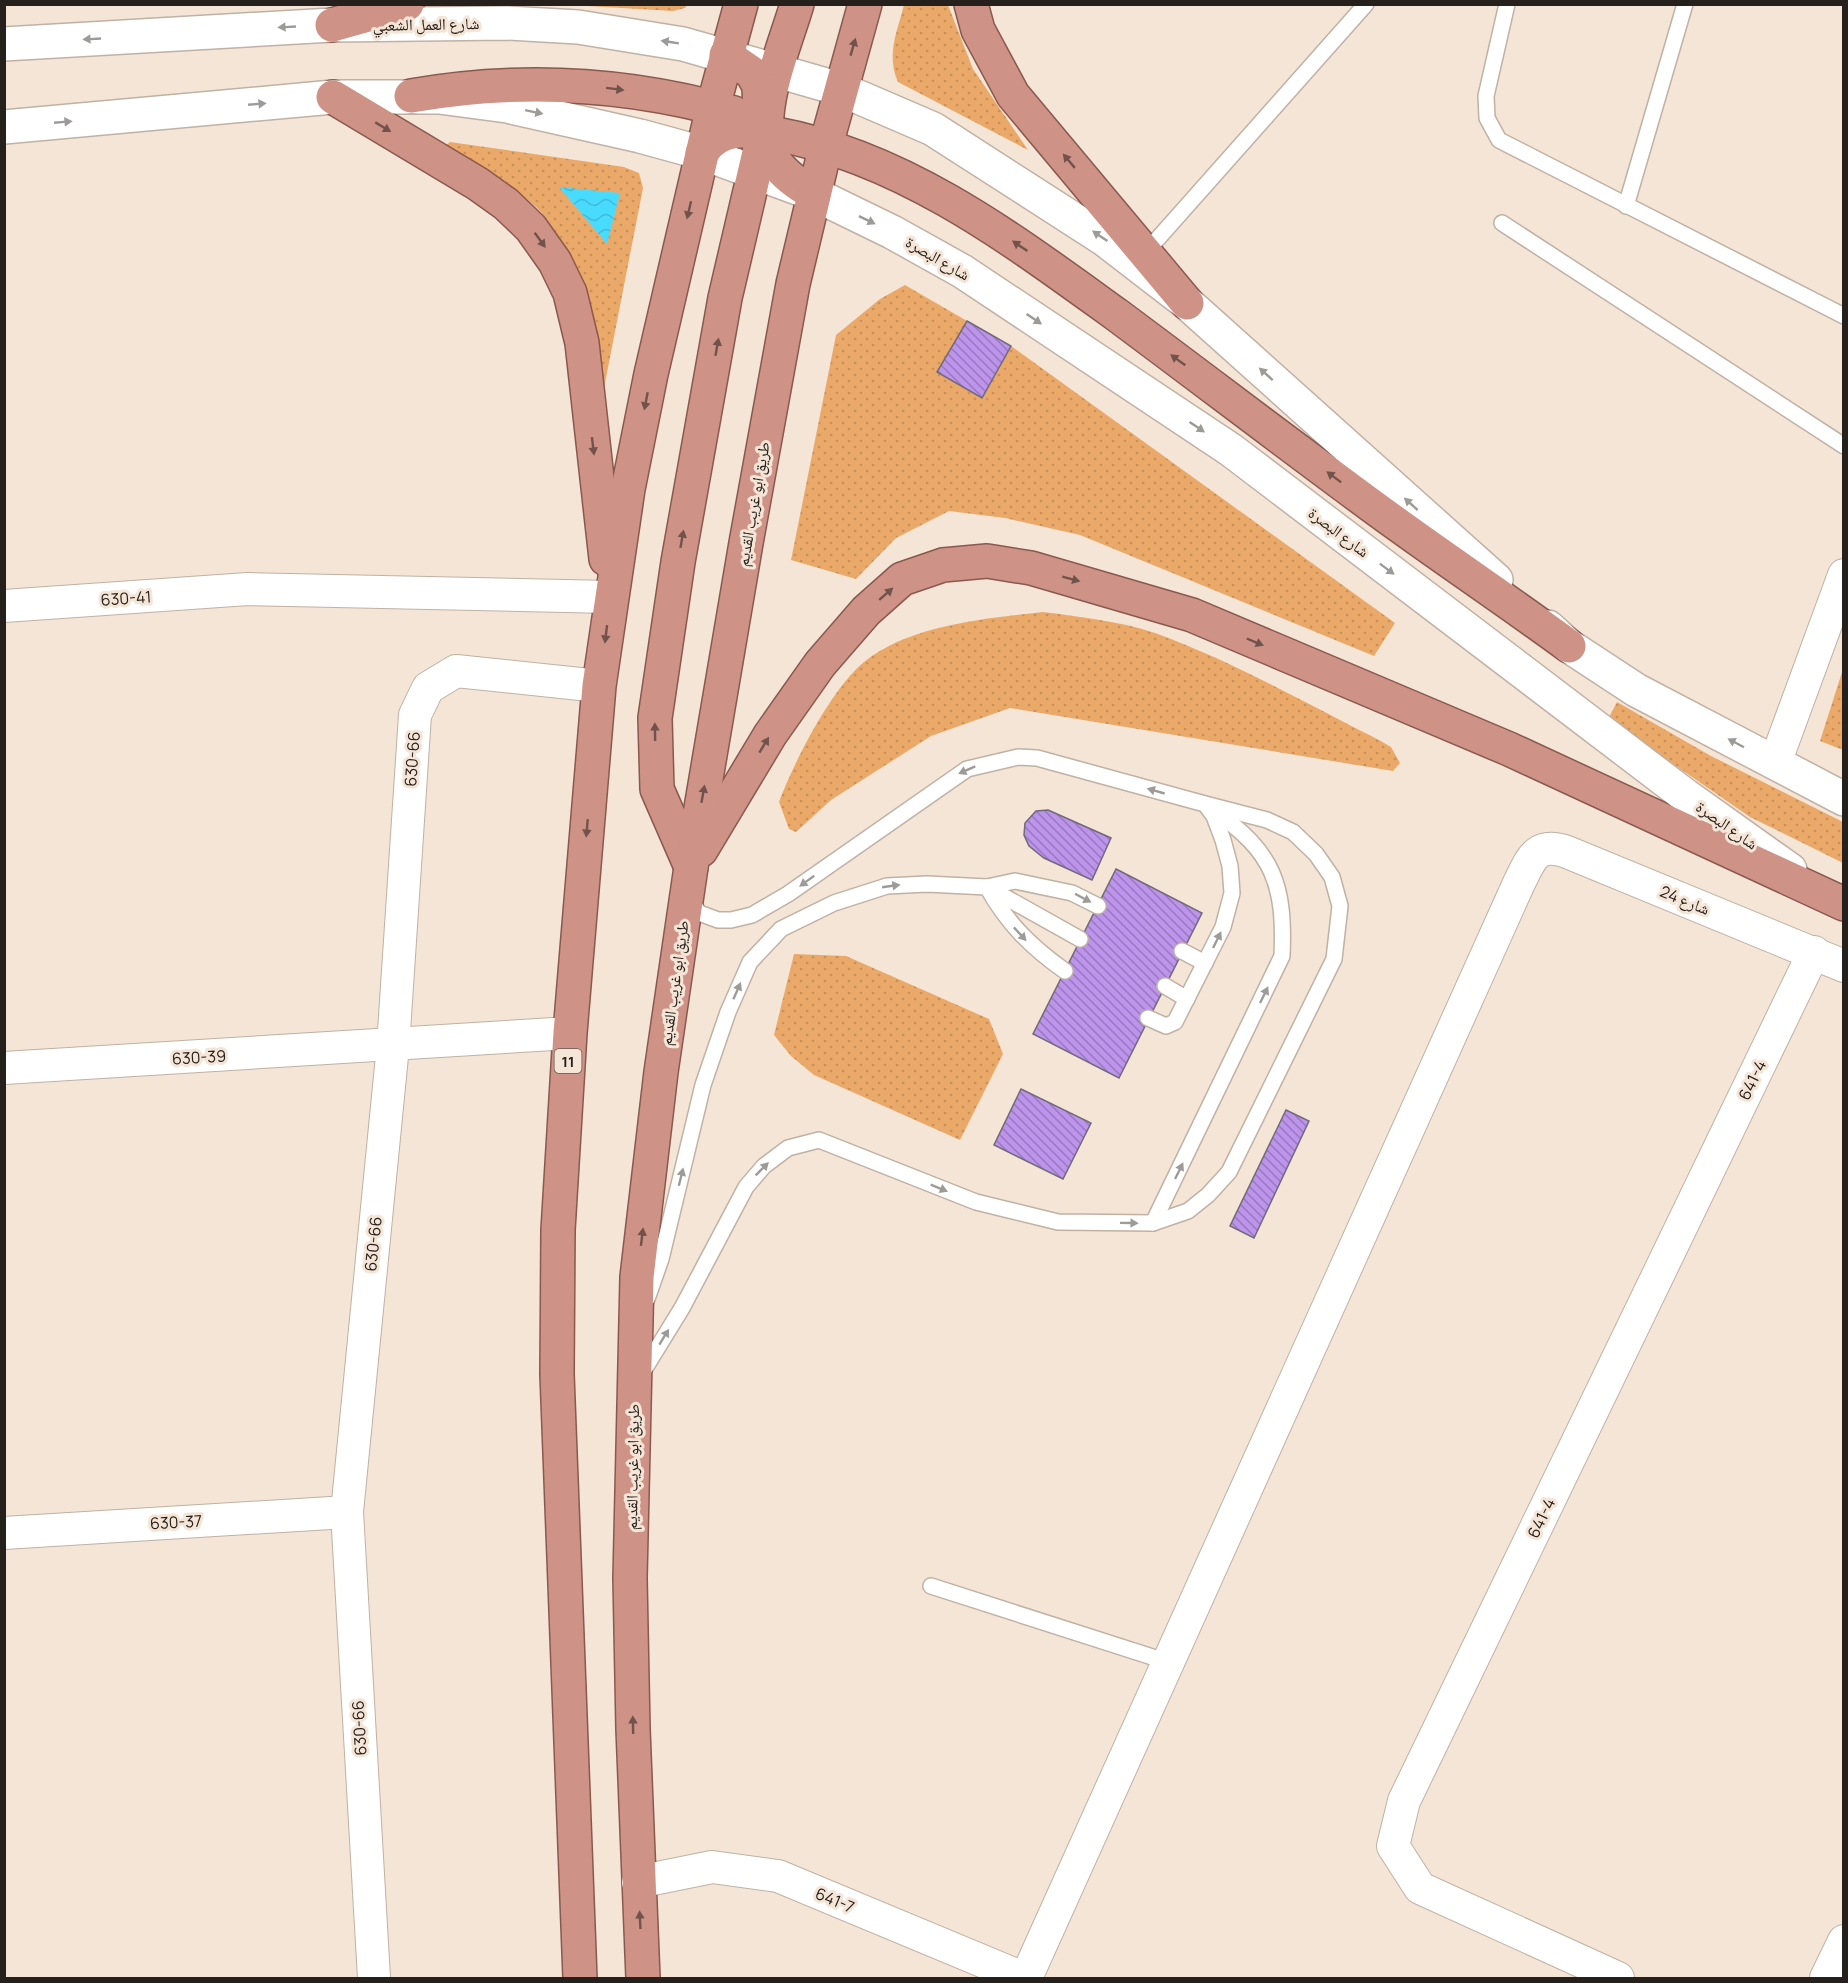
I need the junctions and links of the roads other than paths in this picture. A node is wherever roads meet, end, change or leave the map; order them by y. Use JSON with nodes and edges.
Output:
{"nodes":[{"id":1,"x":407,"y":4,"type":"edge"},
{"id":2,"x":741,"y":4,"type":"edge"},
{"id":3,"x":797,"y":4,"type":"edge"},
{"id":4,"x":865,"y":4,"type":"edge"},
{"id":5,"x":971,"y":4,"type":"edge"},
{"id":6,"x":1366,"y":4,"type":"edge"},
{"id":7,"x":1507,"y":4,"type":"edge"},
{"id":8,"x":1685,"y":4,"type":"edge"},
{"id":9,"x":332,"y":25,"type":"junction"},
{"id":10,"x":4,"y":44,"type":"edge"},
{"id":11,"x":726,"y":56,"type":"junction"},
{"id":12,"x":777,"y":69,"type":"junction"},
{"id":13,"x":840,"y":89,"type":"junction"},
{"id":14,"x":411,"y":96,"type":"junction"},
{"id":15,"x":333,"y":97,"type":"junction"},
{"id":16,"x":713,"y":107,"type":"junction"},
{"id":17,"x":764,"y":126,"type":"junction"},
{"id":18,"x":4,"y":127,"type":"edge"},
{"id":19,"x":826,"y":145,"type":"junction"},
{"id":20,"x":702,"y":153,"type":"junction"},
{"id":21,"x":755,"y":172,"type":"junction"},
{"id":22,"x":814,"y":194,"type":"junction"},
{"id":23,"x":1626,"y":206,"type":"junction"},
{"id":24,"x":1502,"y":223,"type":"dead end"},
{"id":25,"x":1146,"y":252,"type":"junction"},
{"id":26,"x":1187,"y":303,"type":"junction"},
{"id":27,"x":1844,"y":316,"type":"edge"},
{"id":28,"x":1844,"y":446,"type":"edge"},
{"id":29,"x":1844,"y":575,"type":"edge"},
{"id":30,"x":611,"y":597,"type":"junction"},
{"id":31,"x":4,"y":606,"type":"edge"},
{"id":32,"x":1569,"y":646,"type":"junction"},
{"id":33,"x":599,"y":686,"type":"junction"},
{"id":34,"x":1774,"y":763,"type":"junction"},
{"id":35,"x":1844,"y":798,"type":"edge"},
{"id":36,"x":1205,"y":804,"type":"junction"},
{"id":37,"x":689,"y":880,"type":"junction"},
{"id":38,"x":987,"y":887,"type":"junction"},
{"id":39,"x":1844,"y":903,"type":"edge"},
{"id":40,"x":1098,"y":906,"type":"dead end"},
{"id":41,"x":1080,"y":939,"type":"dead end"},
{"id":42,"x":1182,"y":951,"type":"dead end"},
{"id":43,"x":1814,"y":952,"type":"junction"},
{"id":44,"x":1205,"y":963,"type":"junction"},
{"id":45,"x":1844,"y":966,"type":"edge"},
{"id":46,"x":1065,"y":971,"type":"dead end"},
{"id":47,"x":1165,"y":987,"type":"dead end"},
{"id":48,"x":1187,"y":999,"type":"junction"},
{"id":49,"x":1148,"y":1018,"type":"dead end"},
{"id":50,"x":570,"y":1033,"type":"junction"},
{"id":51,"x":393,"y":1046,"type":"junction"},
{"id":52,"x":4,"y":1068,"type":"edge"},
{"id":53,"x":1154,"y":1223,"type":"junction"},
{"id":54,"x":635,"y":1333,"type":"junction"},
{"id":55,"x":633,"y":1387,"type":"junction"},
{"id":56,"x":347,"y":1512,"type":"junction"},
{"id":57,"x":4,"y":1533,"type":"edge"},
{"id":58,"x":931,"y":1586,"type":"dead end"},
{"id":59,"x":1168,"y":1662,"type":"junction"},
{"id":60,"x":638,"y":1882,"type":"junction"},
{"id":61,"x":1844,"y":1941,"type":"edge"},
{"id":62,"x":1563,"y":1968,"type":"edge"},
{"id":63,"x":374,"y":1978,"type":"edge"},
{"id":64,"x":580,"y":1978,"type":"edge"},
{"id":65,"x":643,"y":1978,"type":"edge"},
{"id":66,"x":1024,"y":1978,"type":"edge"},
{"id":67,"x":1618,"y":1978,"type":"edge"},
{"id":68,"x":1826,"y":1978,"type":"edge"}],
"edges":[{"from":1,"to":9,"type":"highway"},
{"from":2,"to":11,"type":"highway","number":"11"},
{"from":3,"to":12,"type":"highway"},
{"from":13,"to":4,"type":"highway","name":"طريق ابو غريب القديم","one_way":true},
{"from":25,"to":5,"type":"highway","one_way":true},
{"from":6,"to":25,"type":"lane"},
{"from":7,"to":23,"type":"lane"},
{"from":8,"to":23,"type":"lane"},
{"from":9,"to":10,"type":"main road","name":"شارع العمل الشعبي","one_way":true},
{"from":11,"to":9,"type":"main road","name":"شارع العمل الشعبي","one_way":true},
{"from":11,"to":12,"type":"main road","name":"شارع العمل الشعبي"},
{"from":11,"to":16,"type":"highway","number":"11"},
{"from":11,"to":17,"type":"highway"},
{"from":12,"to":13,"type":"main road","name":"شارع العمل الشعبي"},
{"from":12,"to":17,"type":"highway"},
{"from":13,"to":17,"type":"highway"},
{"from":13,"to":19,"type":"highway","name":"طريق ابو غريب القديم"},
{"from":26,"to":13,"type":"main road","one_way":true},
{"from":14,"to":15,"type":"main road"},
{"from":14,"to":16,"type":"highway","one_way":true},
{"from":14,"to":20,"type":"main road","one_way":true},
{"from":18,"to":15,"type":"main road","one_way":true},
{"from":15,"to":30,"type":"highway","one_way":true},
{"from":16,"to":17,"type":"highway"},
{"from":16,"to":20,"type":"highway","number":"11"},
{"from":17,"to":19,"type":"highway"},
{"from":17,"to":20,"type":"highway"},
{"from":17,"to":21,"type":"highway"},
{"from":17,"to":22,"type":"highway"},
{"from":19,"to":22,"type":"highway","name":"طريق ابو غريب القديم"},
{"from":32,"to":19,"type":"highway","one_way":true},
{"from":20,"to":21,"type":"main road"},
{"from":20,"to":30,"type":"highway","number":"11","one_way":true},
{"from":21,"to":22,"type":"main road"},
{"from":37,"to":21,"type":"highway","one_way":true},
{"from":37,"to":22,"type":"highway","name":"طريق ابو غريب القديم","one_way":true},
{"from":22,"to":39,"type":"main road","name":"شارع البصرة","one_way":true},
{"from":23,"to":27,"type":"lane"},
{"from":24,"to":28,"type":"lane"},
{"from":25,"to":26,"type":"highway"},
{"from":32,"to":26,"type":"main road","one_way":true},
{"from":29,"to":34,"type":"street"},
{"from":30,"to":31,"type":"street","name":"630-41"},
{"from":30,"to":33,"type":"highway","number":"11","one_way":true},
{"from":34,"to":32,"type":"main road","one_way":true},
{"from":33,"to":50,"type":"highway","number":"11","one_way":true},
{"from":33,"to":51,"type":"street","name":"630-66"},
{"from":34,"to":35,"type":"main road"},
{"from":36,"to":37,"type":"lane","one_way":true},
{"from":44,"to":36,"type":"lane","one_way":true},
{"from":53,"to":36,"type":"lane","one_way":true},
{"from":36,"to":53,"type":"lane"},
{"from":37,"to":39,"type":"highway","one_way":true},
{"from":54,"to":37,"type":"highway","name":"طريق ابو غريب القديم","one_way":true},
{"from":38,"to":40,"type":"lane","one_way":true},
{"from":38,"to":41,"type":"lane"},
{"from":38,"to":46,"type":"lane","one_way":true},
{"from":54,"to":38,"type":"lane","one_way":true},
{"from":42,"to":44,"type":"lane"},
{"from":43,"to":45,"type":"street","name":"شارع 24"},
{"from":43,"to":59,"type":"street","name":"شارع 24"},
{"from":43,"to":62,"type":"street","name":"641-4"},
{"from":44,"to":48,"type":"lane"},
{"from":47,"to":48,"type":"lane"},
{"from":48,"to":49,"type":"lane"},
{"from":50,"to":51,"type":"street","name":"630-39"},
{"from":50,"to":64,"type":"highway","number":"11"},
{"from":51,"to":52,"type":"street","name":"630-39"},
{"from":51,"to":56,"type":"street","name":"630-66"},
{"from":55,"to":53,"type":"lane","one_way":true},
{"from":54,"to":55,"type":"highway","name":"طريق ابو غريب القديم"},
{"from":60,"to":55,"type":"highway","name":"طريق ابو غريب القديم","one_way":true},
{"from":56,"to":57,"type":"street","name":"630-37"},
{"from":56,"to":63,"type":"street","name":"630-66"},
{"from":58,"to":59,"type":"lane"},
{"from":59,"to":66,"type":"street"},
{"from":65,"to":60,"type":"highway","name":"طريق ابو غريب القديم","one_way":true},
{"from":60,"to":66,"type":"street","name":"641-7"},
{"from":61,"to":68,"type":"street"},
{"from":62,"to":67,"type":"street","name":"641-4"}]}
